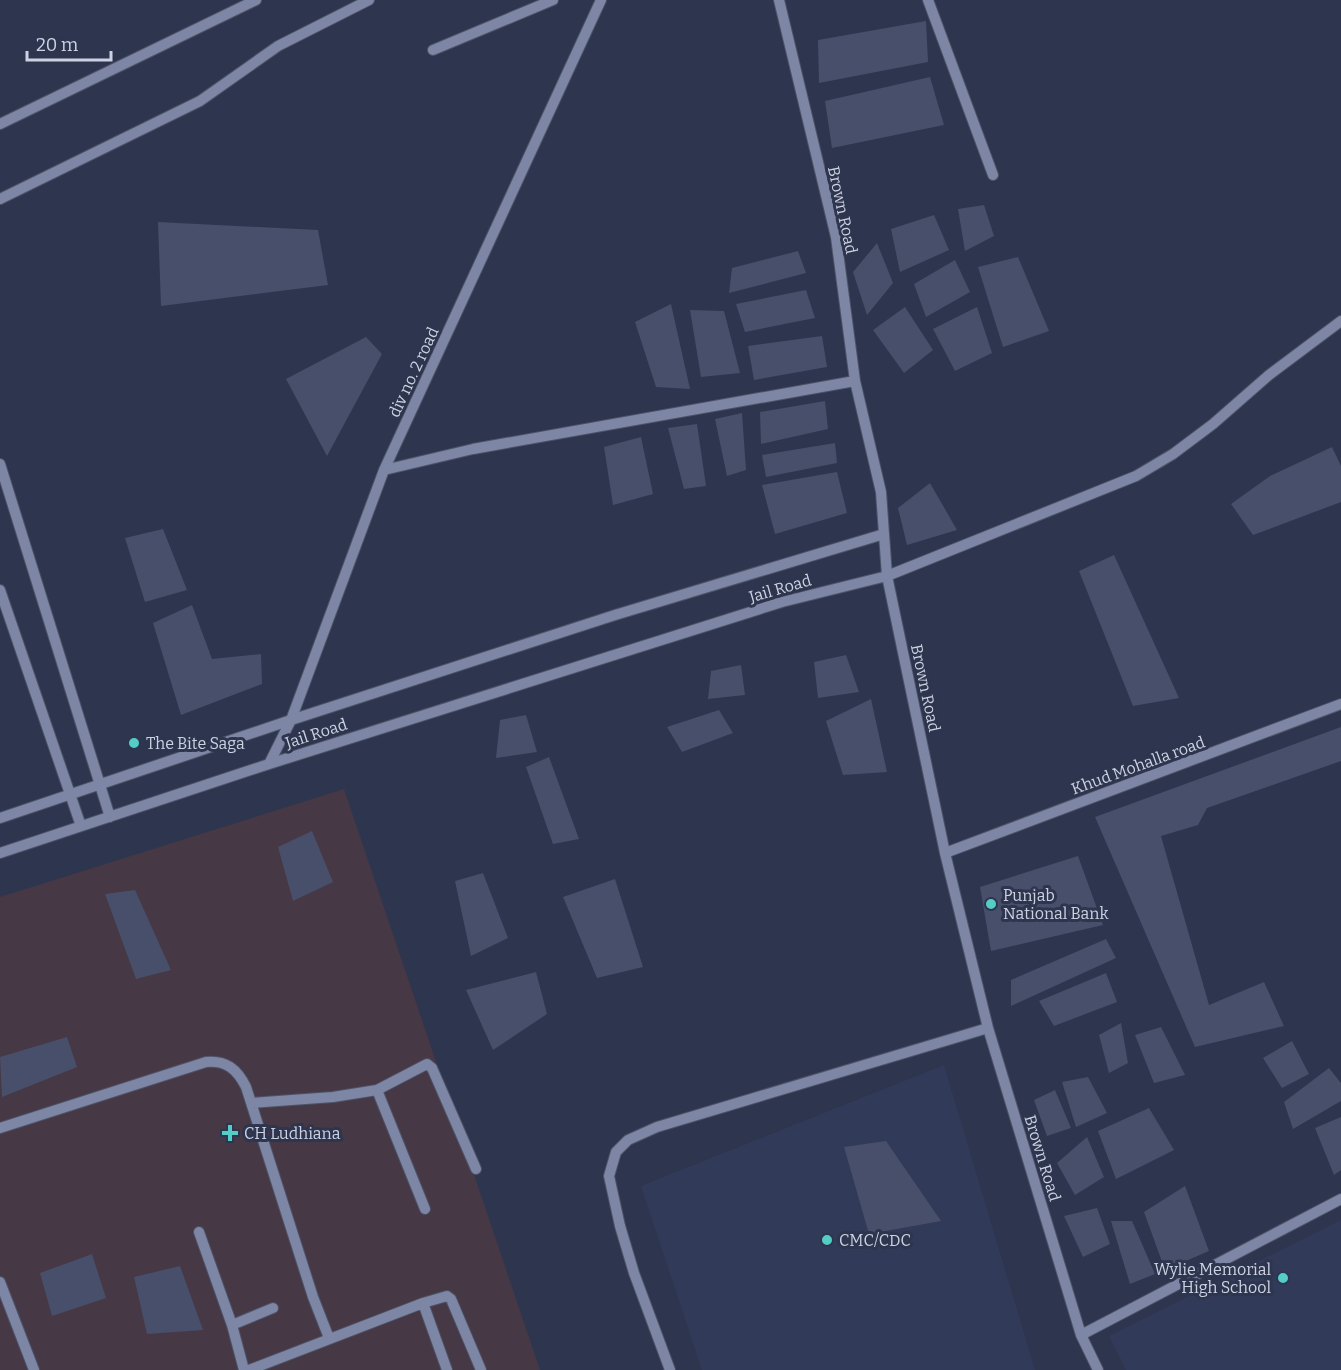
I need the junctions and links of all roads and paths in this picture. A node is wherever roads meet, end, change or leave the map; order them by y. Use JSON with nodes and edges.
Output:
{"nodes":[{"id":1,"x":255,"y":0,"type":"edge"},
{"id":2,"x":369,"y":0,"type":"edge"},
{"id":3,"x":553,"y":0,"type":"edge"},
{"id":4,"x":601,"y":0,"type":"edge"},
{"id":5,"x":779,"y":0,"type":"edge"},
{"id":6,"x":928,"y":0,"type":"edge"},
{"id":7,"x":433,"y":50,"type":"dead end"},
{"id":8,"x":0,"y":124,"type":"edge"},
{"id":9,"x":993,"y":175,"type":"dead end"},
{"id":10,"x":0,"y":199,"type":"edge"},
{"id":11,"x":1341,"y":321,"type":"edge"},
{"id":12,"x":855,"y":381,"type":"junction"},
{"id":13,"x":0,"y":464,"type":"edge"},
{"id":14,"x":384,"y":470,"type":"junction"},
{"id":15,"x":884,"y":534,"type":"junction"},
{"id":16,"x":887,"y":576,"type":"junction"},
{"id":17,"x":0,"y":590,"type":"edge"},
{"id":18,"x":1341,"y":705,"type":"edge"},
{"id":19,"x":291,"y":720,"type":"junction"},
{"id":20,"x":269,"y":764,"type":"junction"},
{"id":21,"x":99,"y":784,"type":"junction"},
{"id":22,"x":70,"y":795,"type":"junction"},
{"id":23,"x":110,"y":817,"type":"junction"},
{"id":24,"x":0,"y":818,"type":"edge"},
{"id":25,"x":81,"y":826,"type":"junction"},
{"id":26,"x":0,"y":853,"type":"edge"},
{"id":27,"x":945,"y":853,"type":"junction"},
{"id":28,"x":988,"y":1028,"type":"junction"},
{"id":29,"x":377,"y":1090,"type":"junction"},
{"id":30,"x":252,"y":1103,"type":"junction"},
{"id":31,"x":0,"y":1128,"type":"edge"},
{"id":32,"x":476,"y":1168,"type":"dead end"},
{"id":33,"x":1341,"y":1199,"type":"edge"},
{"id":34,"x":425,"y":1209,"type":"dead end"},
{"id":35,"x":200,"y":1232,"type":"dead end"},
{"id":36,"x":0,"y":1282,"type":"edge"},
{"id":37,"x":423,"y":1303,"type":"junction"},
{"id":38,"x":273,"y":1308,"type":"dead end"},
{"id":39,"x":232,"y":1325,"type":"junction"},
{"id":40,"x":1081,"y":1335,"type":"junction"},
{"id":41,"x":329,"y":1338,"type":"junction"},
{"id":42,"x":34,"y":1370,"type":"edge"},
{"id":43,"x":244,"y":1370,"type":"edge"},
{"id":44,"x":249,"y":1370,"type":"edge"},
{"id":45,"x":447,"y":1370,"type":"edge"},
{"id":46,"x":481,"y":1370,"type":"edge"},
{"id":47,"x":670,"y":1370,"type":"edge"},
{"id":48,"x":1098,"y":1370,"type":"edge"}],
"edges":[{"from":1,"to":8,"type":"street"},
{"from":2,"to":10,"type":"street"},
{"from":3,"to":7,"type":"street"},
{"from":4,"to":14,"type":"street","name":"div no. 2 road"},
{"from":5,"to":12,"type":"street","name":"Brown Road"},
{"from":6,"to":9,"type":"street"},
{"from":11,"to":16,"type":"street","name":"Jail Road"},
{"from":12,"to":14,"type":"street"},
{"from":12,"to":15,"type":"street","name":"Brown Road"},
{"from":13,"to":21,"type":"street"},
{"from":14,"to":19,"type":"street","name":"div no. 2 road"},
{"from":15,"to":16,"type":"street","name":"Brown Road"},
{"from":15,"to":19,"type":"street"},
{"from":16,"to":20,"type":"street","name":"Jail Road"},
{"from":16,"to":27,"type":"street","name":"Brown Road"},
{"from":17,"to":22,"type":"street"},
{"from":18,"to":27,"type":"street","name":"Khud Mohalla road"},
{"from":19,"to":20,"type":"street","name":"div no. 2 road"},
{"from":19,"to":21,"type":"street"},
{"from":20,"to":23,"type":"street","name":"Jail Road"},
{"from":21,"to":22,"type":"street"},
{"from":21,"to":23,"type":"street"},
{"from":22,"to":24,"type":"street"},
{"from":22,"to":25,"type":"street"},
{"from":23,"to":25,"type":"street","name":"Jail Road"},
{"from":25,"to":26,"type":"street","name":"Jail Road"},
{"from":27,"to":28,"type":"street","name":"Brown Road"},
{"from":28,"to":40,"type":"street","name":"Brown Road"},
{"from":28,"to":47,"type":"street"},
{"from":29,"to":30,"type":"street"},
{"from":29,"to":32,"type":"street"},
{"from":29,"to":34,"type":"street"},
{"from":30,"to":31,"type":"street"},
{"from":30,"to":41,"type":"street"},
{"from":33,"to":40,"type":"street"},
{"from":35,"to":39,"type":"street"},
{"from":36,"to":42,"type":"street"},
{"from":37,"to":41,"type":"street"},
{"from":37,"to":45,"type":"street"},
{"from":37,"to":46,"type":"street"},
{"from":38,"to":39,"type":"street"},
{"from":39,"to":43,"type":"street"},
{"from":40,"to":48,"type":"street","name":"Brown Road"},
{"from":41,"to":44,"type":"street"}]}
